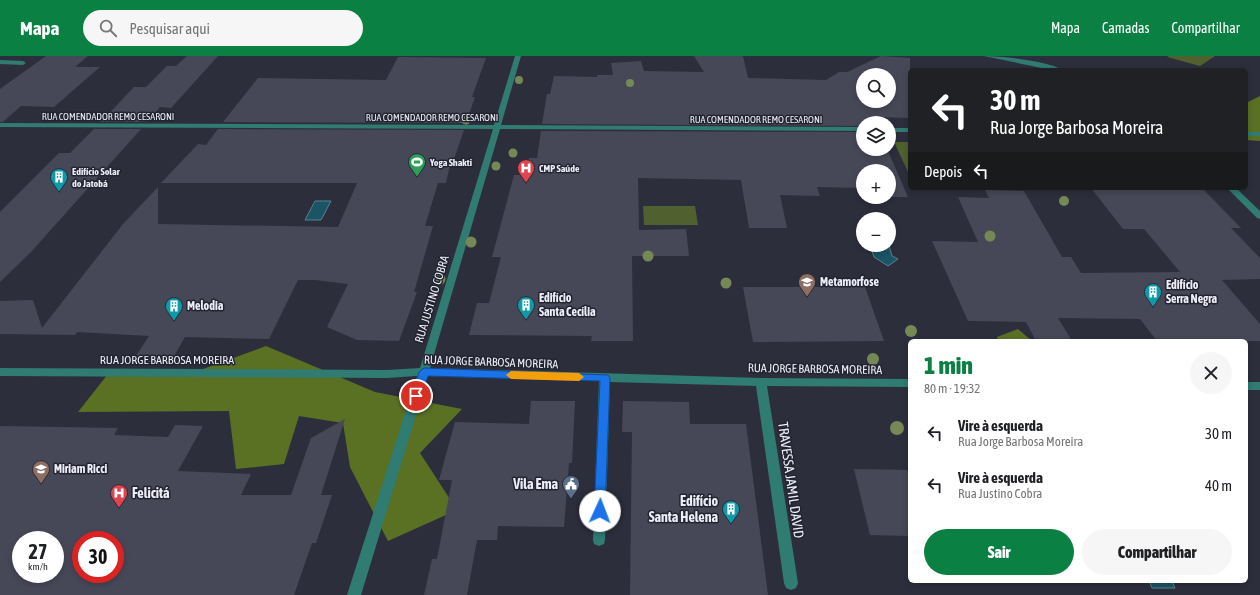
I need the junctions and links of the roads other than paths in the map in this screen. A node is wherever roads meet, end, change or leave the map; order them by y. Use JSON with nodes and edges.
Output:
{"nodes":[{"id":1,"x":518,"y":56,"type":"edge"},
{"id":2,"x":987,"y":56,"type":"edge"},
{"id":3,"x":0,"y":62,"type":"edge"},
{"id":4,"x":23,"y":63,"type":"dead end"},
{"id":5,"x":1051,"y":68,"type":"edge"},
{"id":6,"x":0,"y":126,"type":"edge"},
{"id":7,"x":497,"y":127,"type":"junction"},
{"id":8,"x":856,"y":130,"type":"edge"},
{"id":9,"x":896,"y":130,"type":"edge"},
{"id":10,"x":908,"y":130,"type":"edge"},
{"id":11,"x":1248,"y":134,"type":"edge"},
{"id":12,"x":1260,"y":134,"type":"edge"},
{"id":13,"x":1233,"y":190,"type":"edge"},
{"id":14,"x":1260,"y":216,"type":"edge"},
{"id":15,"x":0,"y":372,"type":"edge"},
{"id":16,"x":424,"y":372,"type":"junction"},
{"id":17,"x":605,"y":378,"type":"junction"},
{"id":18,"x":761,"y":382,"type":"junction"},
{"id":19,"x":908,"y":383,"type":"edge"},
{"id":20,"x":1248,"y":386,"type":"edge"},
{"id":21,"x":1260,"y":386,"type":"edge"},
{"id":22,"x":598,"y":540,"type":"dead end"},
{"id":23,"x":791,"y":583,"type":"dead end"},
{"id":24,"x":354,"y":595,"type":"edge"}],
"edges":[{"from":1,"to":7,"type":"street","name":"RUA JUSTINO COBRA"},
{"from":2,"to":5,"type":"street"},
{"from":3,"to":4,"type":"street"},
{"from":6,"to":7,"type":"street","name":"RUA COMENDADOR REMO CESARONI"},
{"from":7,"to":8,"type":"street","name":"RUA COMENDADOR REMO CESARONI"},
{"from":7,"to":16,"type":"street","name":"RUA JUSTINO COBRA"},
{"from":9,"to":10,"type":"street"},
{"from":11,"to":12,"type":"street"},
{"from":13,"to":14,"type":"street"},
{"from":15,"to":16,"type":"street","name":"RUA JORGE BARBOSA MOREIRA"},
{"from":16,"to":17,"type":"street","name":"RUA JORGE BARBOSA MOREIRA"},
{"from":16,"to":24,"type":"street","name":"RUA JUSTINO COBRA"},
{"from":17,"to":18,"type":"street","name":"RUA JORGE BARBOSA MOREIRA"},
{"from":17,"to":22,"type":"street"},
{"from":18,"to":19,"type":"street","name":"RUA JORGE BARBOSA MOREIRA"},
{"from":18,"to":23,"type":"street","name":"TRAVESSA JAMIL DAVID"},
{"from":20,"to":21,"type":"street"}]}
